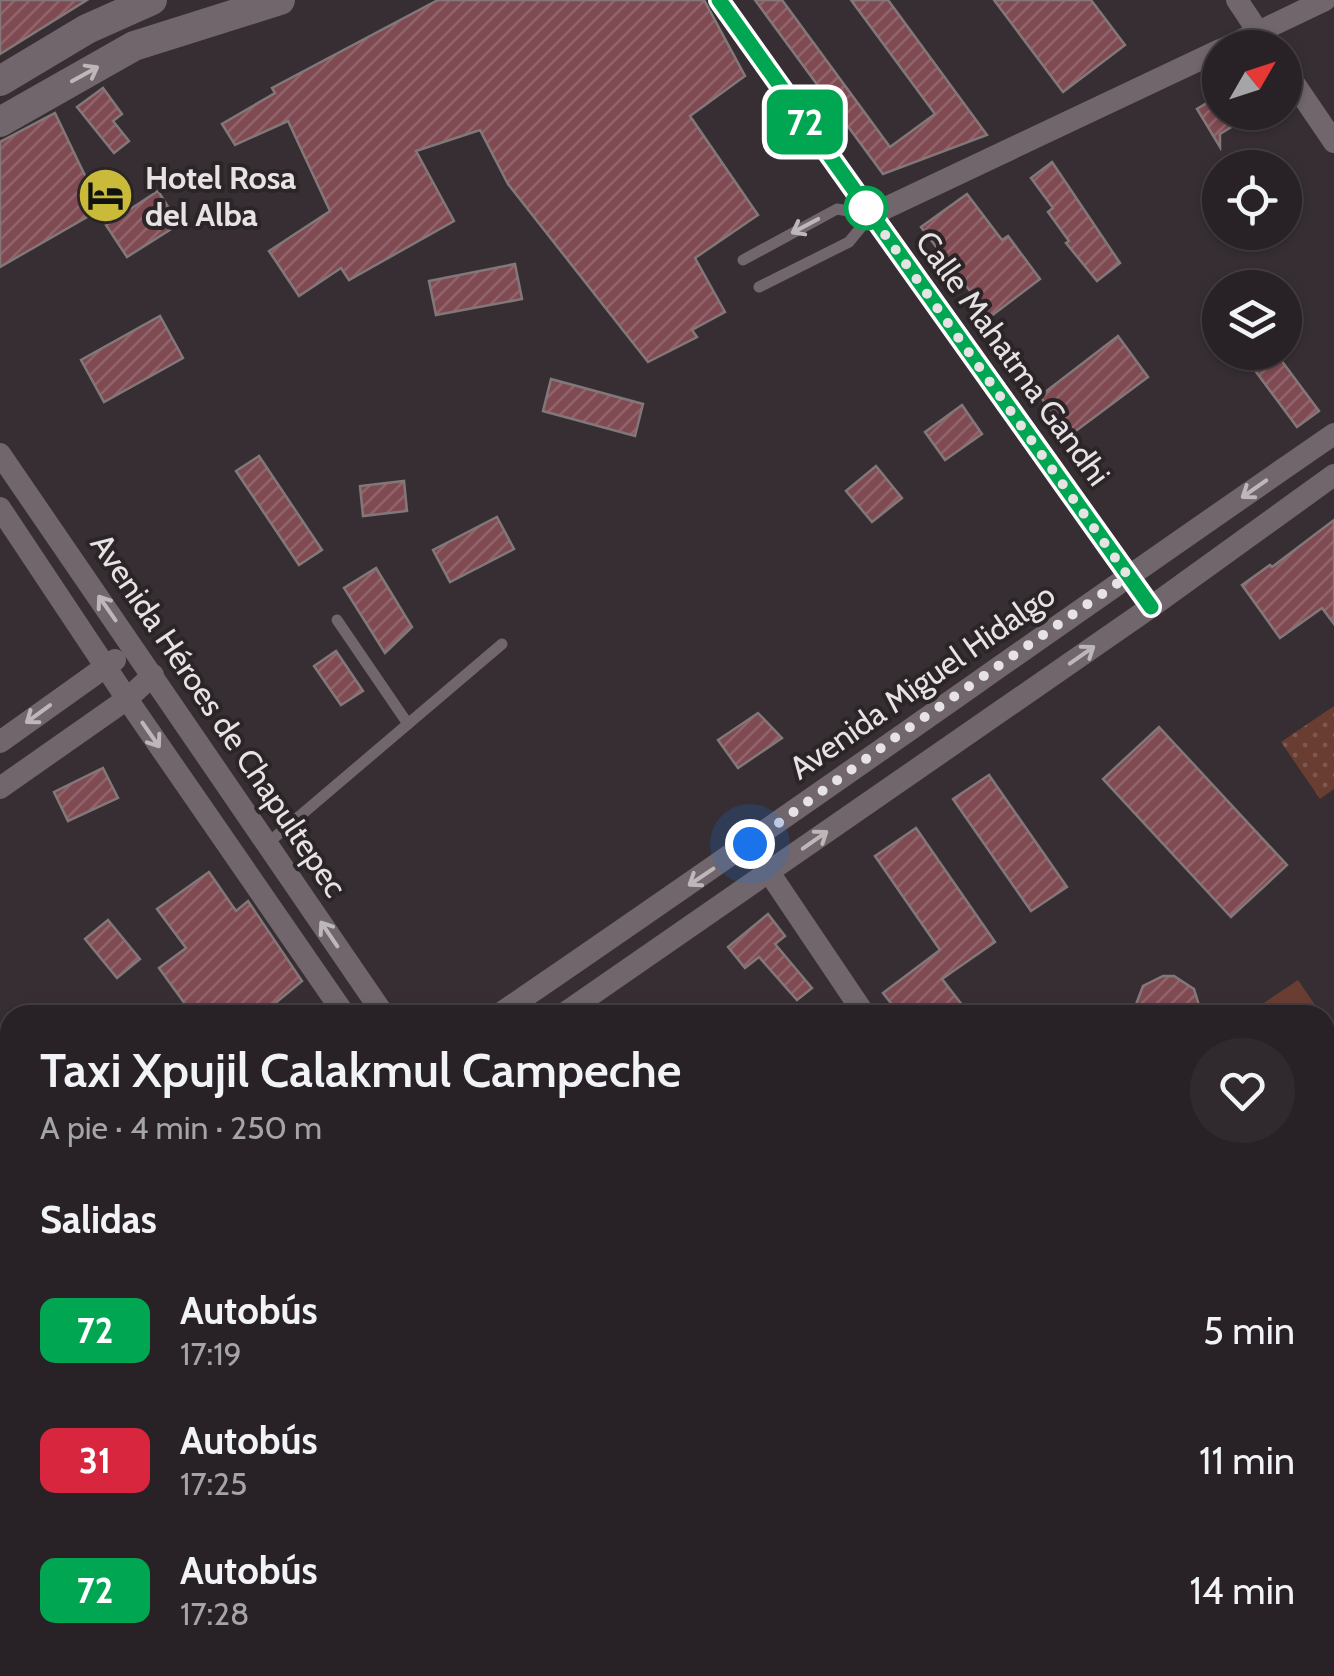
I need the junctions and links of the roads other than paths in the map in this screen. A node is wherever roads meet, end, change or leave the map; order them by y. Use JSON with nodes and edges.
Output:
{"nodes":[{"id":1,"x":280,"y":0,"type":"edge"},
{"id":2,"x":719,"y":0,"type":"edge"},
{"id":3,"x":1237,"y":0,"type":"edge"},
{"id":4,"x":1326,"y":0,"type":"edge"},
{"id":5,"x":128,"y":4,"type":"edge"},
{"id":6,"x":1257,"y":30,"type":"edge"},
{"id":7,"x":1280,"y":30,"type":"edge"},
{"id":8,"x":143,"y":43,"type":"junction"},
{"id":9,"x":1202,"y":58,"type":"edge"},
{"id":10,"x":0,"y":81,"type":"edge"},
{"id":11,"x":1302,"y":95,"type":"edge"},
{"id":12,"x":0,"y":122,"type":"edge"},
{"id":13,"x":1334,"y":142,"type":"edge"},
{"id":14,"x":871,"y":214,"type":"junction"},
{"id":15,"x":743,"y":260,"type":"dead end"},
{"id":16,"x":760,"y":287,"type":"dead end"},
{"id":17,"x":1334,"y":434,"type":"edge"},
{"id":18,"x":0,"y":454,"type":"edge"},
{"id":19,"x":1334,"y":474,"type":"edge"},
{"id":20,"x":0,"y":508,"type":"edge"},
{"id":21,"x":1128,"y":576,"type":"junction"},
{"id":22,"x":1151,"y":607,"type":"junction"},
{"id":23,"x":337,"y":620,"type":"dead end"},
{"id":24,"x":502,"y":644,"type":"dead end"},
{"id":25,"x":136,"y":649,"type":"junction"},
{"id":26,"x":105,"y":666,"type":"junction"},
{"id":27,"x":153,"y":675,"type":"junction"},
{"id":28,"x":127,"y":699,"type":"junction"},
{"id":29,"x":408,"y":724,"type":"junction"},
{"id":30,"x":0,"y":742,"type":"edge"},
{"id":31,"x":0,"y":788,"type":"edge"},
{"id":32,"x":268,"y":843,"type":"junction"},
{"id":33,"x":750,"y":844,"type":"junction"},
{"id":34,"x":239,"y":862,"type":"junction"},
{"id":35,"x":768,"y":873,"type":"junction"},
{"id":36,"x":337,"y":1005,"type":"edge"},
{"id":37,"x":377,"y":1005,"type":"edge"},
{"id":38,"x":513,"y":1005,"type":"edge"},
{"id":39,"x":577,"y":1005,"type":"edge"},
{"id":40,"x":858,"y":1005,"type":"edge"}],
"edges":[{"from":1,"to":8,"type":"street"},
{"from":2,"to":14,"type":"street","name":"Calle Mahatma Gandhi"},
{"from":3,"to":6,"type":"street"},
{"from":4,"to":7,"type":"street"},
{"from":5,"to":8,"type":"street"},
{"from":5,"to":10,"type":"street"},
{"from":12,"to":8,"type":"street","one_way":true},
{"from":9,"to":14,"type":"street"},
{"from":11,"to":13,"type":"street"},
{"from":14,"to":15,"type":"lane","one_way":true},
{"from":14,"to":16,"type":"lane"},
{"from":14,"to":21,"type":"street","name":"Calle Mahatma Gandhi"},
{"from":17,"to":21,"type":"street","name":"Avenida Miguel Hidalgo","one_way":true},
{"from":25,"to":18,"type":"street","name":"Avenida Héroes de Chapultepec","one_way":true},
{"from":19,"to":22,"type":"street"},
{"from":20,"to":26,"type":"street","name":"Avenida Héroes de Chapultepec"},
{"from":21,"to":22,"type":"street","name":"Calle Mahatma Gandhi"},
{"from":21,"to":33,"type":"street","name":"Avenida Miguel Hidalgo"},
{"from":35,"to":22,"type":"street","one_way":true},
{"from":23,"to":29,"type":"lane"},
{"from":24,"to":29,"type":"lane"},
{"from":25,"to":26,"type":"street"},
{"from":25,"to":27,"type":"street","name":"Avenida Héroes de Chapultepec"},
{"from":26,"to":28,"type":"street","name":"Avenida Héroes de Chapultepec"},
{"from":26,"to":30,"type":"street","one_way":true},
{"from":27,"to":28,"type":"street"},
{"from":27,"to":32,"type":"street","name":"Avenida Héroes de Chapultepec"},
{"from":28,"to":31,"type":"street"},
{"from":28,"to":34,"type":"street","name":"Avenida Héroes de Chapultepec","one_way":true},
{"from":29,"to":32,"type":"lane"},
{"from":32,"to":34,"type":"street"},
{"from":37,"to":32,"type":"street","name":"Avenida Héroes de Chapultepec","one_way":true},
{"from":33,"to":35,"type":"street"},
{"from":33,"to":38,"type":"street","name":"Avenida Miguel Hidalgo","one_way":true},
{"from":34,"to":36,"type":"street","name":"Avenida Héroes de Chapultepec"},
{"from":35,"to":39,"type":"street"},
{"from":35,"to":40,"type":"street"}]}
